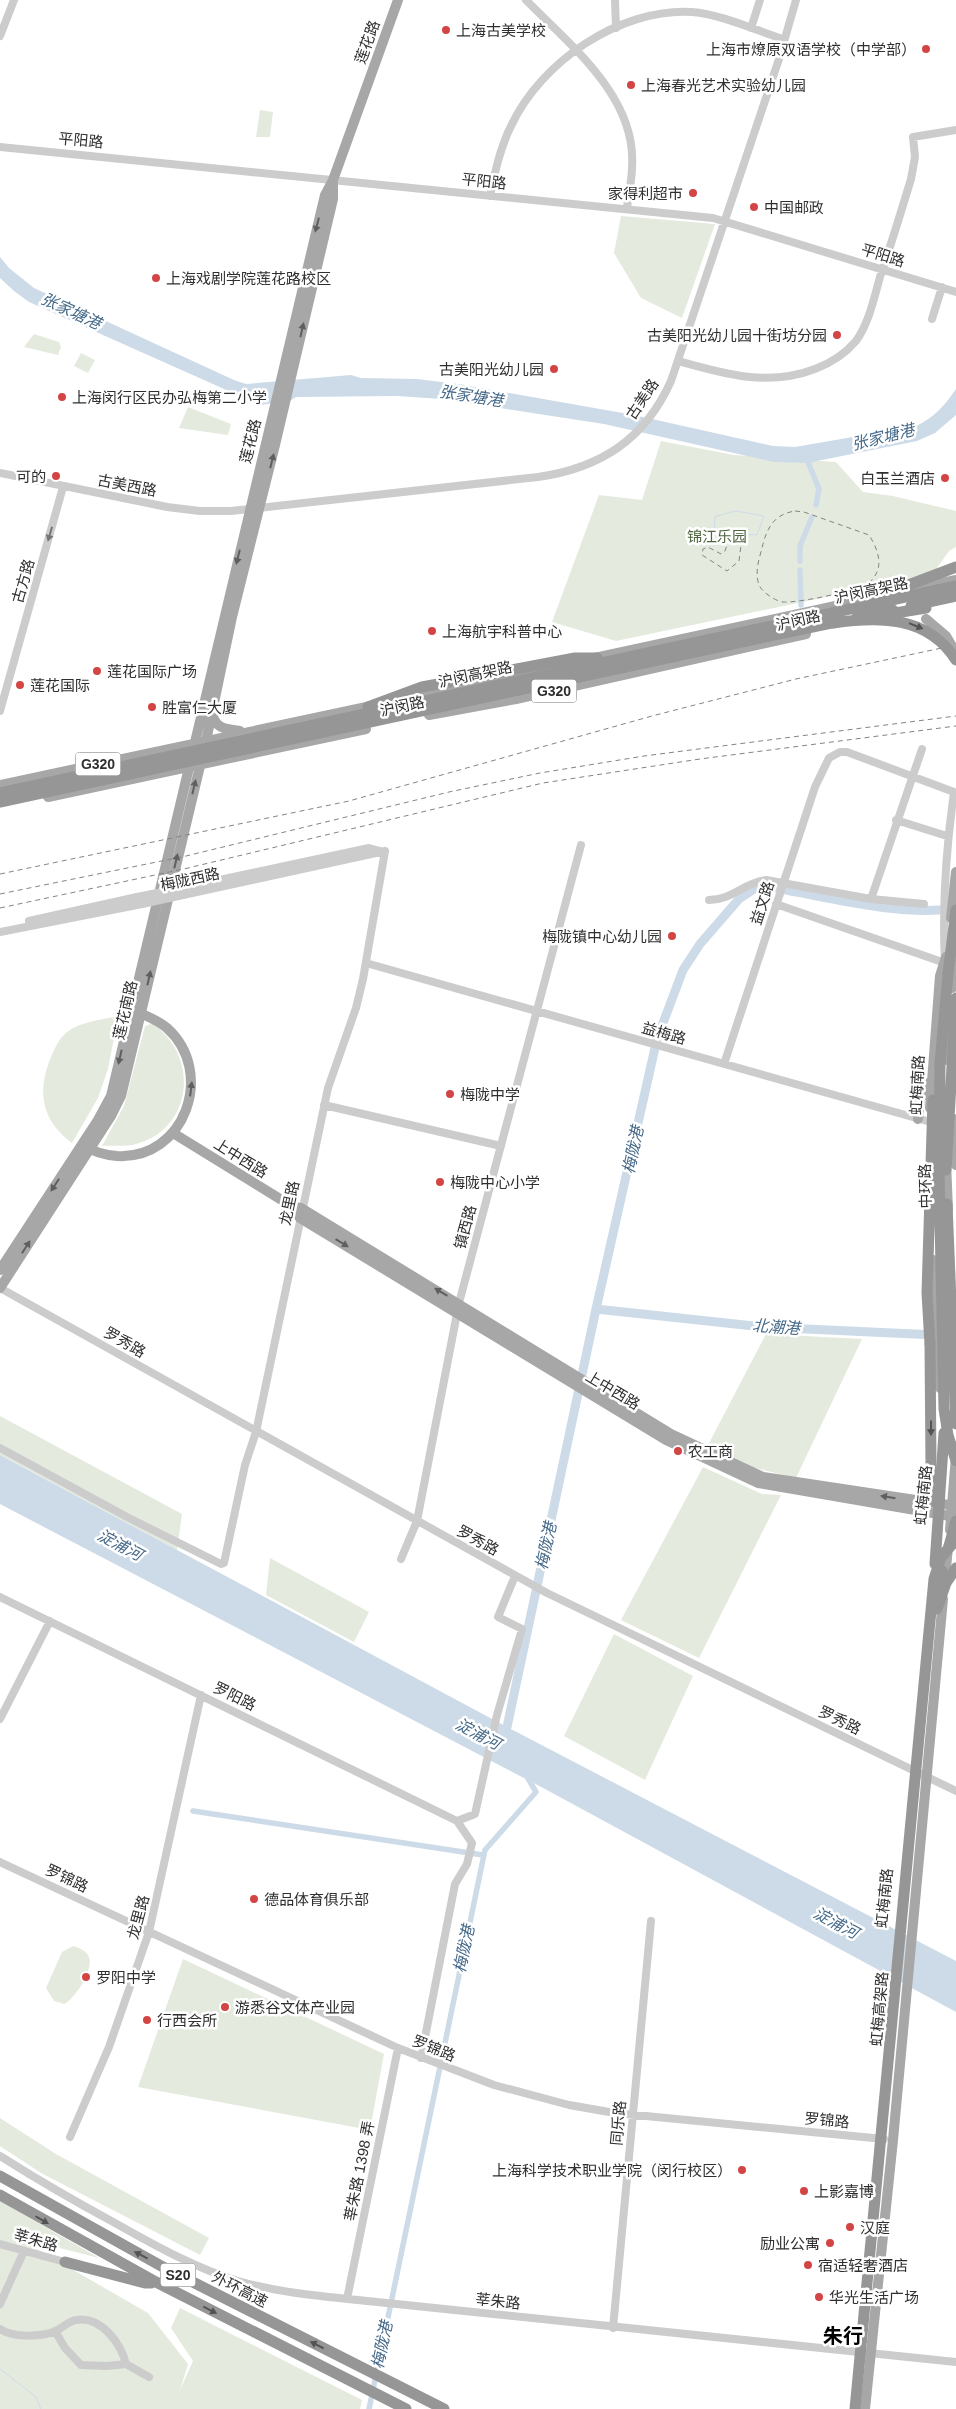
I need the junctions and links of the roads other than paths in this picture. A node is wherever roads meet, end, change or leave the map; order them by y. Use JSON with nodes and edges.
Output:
{"nodes":[{"id":1,"x":14,"y":0,"type":"edge"},
{"id":2,"x":398,"y":0,"type":"edge"},
{"id":3,"x":526,"y":0,"type":"edge"},
{"id":4,"x":615,"y":0,"type":"edge"},
{"id":5,"x":760,"y":0,"type":"edge"},
{"id":6,"x":796,"y":0,"type":"edge"},
{"id":7,"x":616,"y":28,"type":"junction"},
{"id":8,"x":750,"y":28,"type":"junction"},
{"id":9,"x":0,"y":36,"type":"edge"},
{"id":10,"x":783,"y":39,"type":"junction"},
{"id":11,"x":575,"y":49,"type":"junction"},
{"id":12,"x":956,"y":130,"type":"edge"},
{"id":13,"x":0,"y":146,"type":"edge"},
{"id":14,"x":333,"y":180,"type":"junction"},
{"id":15,"x":490,"y":196,"type":"junction"},
{"id":16,"x":627,"y":209,"type":"junction"},
{"id":17,"x":724,"y":220,"type":"junction"},
{"id":18,"x":883,"y":269,"type":"junction"},
{"id":19,"x":942,"y":287,"type":"junction"},
{"id":20,"x":956,"y":292,"type":"edge"},
{"id":21,"x":932,"y":319,"type":"dead end"},
{"id":22,"x":678,"y":361,"type":"junction"},
{"id":23,"x":0,"y":473,"type":"edge"},
{"id":24,"x":64,"y":487,"type":"junction"},
{"id":25,"x":255,"y":509,"type":"junction"},
{"id":26,"x":956,"y":567,"type":"edge"},
{"id":27,"x":956,"y":580,"type":"edge"},
{"id":28,"x":956,"y":586,"type":"edge"},
{"id":29,"x":956,"y":590,"type":"edge"},
{"id":30,"x":956,"y":596,"type":"edge"},
{"id":31,"x":956,"y":601,"type":"edge"},
{"id":32,"x":908,"y":611,"type":"junction"},
{"id":33,"x":832,"y":618,"type":"junction"},
{"id":34,"x":866,"y":618,"type":"junction"},
{"id":35,"x":776,"y":619,"type":"junction"},
{"id":36,"x":956,"y":653,"type":"edge"},
{"id":37,"x":621,"y":658,"type":"junction"},
{"id":38,"x":956,"y":660,"type":"edge"},
{"id":39,"x":368,"y":707,"type":"junction"},
{"id":40,"x":0,"y":711,"type":"edge"},
{"id":41,"x":207,"y":712,"type":"junction"},
{"id":42,"x":246,"y":732,"type":"junction"},
{"id":43,"x":201,"y":742,"type":"junction"},
{"id":44,"x":922,"y":748,"type":"dead end"},
{"id":45,"x":194,"y":766,"type":"junction"},
{"id":46,"x":912,"y":776,"type":"junction"},
{"id":47,"x":0,"y":785,"type":"edge"},
{"id":48,"x":0,"y":794,"type":"edge"},
{"id":49,"x":0,"y":802,"type":"edge"},
{"id":50,"x":0,"y":806,"type":"edge"},
{"id":51,"x":896,"y":820,"type":"junction"},
{"id":52,"x":947,"y":836,"type":"junction"},
{"id":53,"x":581,"y":845,"type":"dead end"},
{"id":54,"x":385,"y":852,"type":"junction"},
{"id":55,"x":956,"y":872,"type":"edge"},
{"id":56,"x":783,"y":882,"type":"junction"},
{"id":57,"x":871,"y":899,"type":"junction"},
{"id":58,"x":140,"y":900,"type":"junction"},
{"id":59,"x":709,"y":900,"type":"dead end"},
{"id":60,"x":776,"y":904,"type":"junction"},
{"id":61,"x":924,"y":904,"type":"dead end"},
{"id":62,"x":950,"y":915,"type":"edge"},
{"id":63,"x":0,"y":927,"type":"edge"},
{"id":64,"x":0,"y":932,"type":"edge"},
{"id":65,"x":366,"y":962,"type":"junction"},
{"id":66,"x":953,"y":964,"type":"edge"},
{"id":67,"x":956,"y":998,"type":"edge"},
{"id":68,"x":537,"y":1011,"type":"junction"},
{"id":69,"x":140,"y":1013,"type":"junction"},
{"id":70,"x":956,"y":1018,"type":"edge"},
{"id":71,"x":944,"y":1020,"type":"junction"},
{"id":72,"x":952,"y":1027,"type":"edge"},
{"id":73,"x":935,"y":1037,"type":"junction"},
{"id":74,"x":724,"y":1064,"type":"junction"},
{"id":75,"x":940,"y":1064,"type":"junction"},
{"id":76,"x":931,"y":1081,"type":"junction"},
{"id":77,"x":324,"y":1105,"type":"junction"},
{"id":78,"x":918,"y":1119,"type":"junction"},
{"id":79,"x":943,"y":1124,"type":"junction"},
{"id":80,"x":173,"y":1133,"type":"junction"},
{"id":81,"x":501,"y":1146,"type":"junction"},
{"id":82,"x":85,"y":1147,"type":"junction"},
{"id":83,"x":956,"y":1156,"type":"edge"},
{"id":84,"x":932,"y":1160,"type":"junction"},
{"id":85,"x":956,"y":1165,"type":"edge"},
{"id":86,"x":938,"y":1177,"type":"junction"},
{"id":87,"x":298,"y":1211,"type":"junction"},
{"id":88,"x":938,"y":1219,"type":"junction"},
{"id":89,"x":933,"y":1232,"type":"junction"},
{"id":90,"x":0,"y":1270,"type":"edge"},
{"id":91,"x":937,"y":1273,"type":"junction"},
{"id":92,"x":956,"y":1274,"type":"edge"},
{"id":93,"x":0,"y":1288,"type":"edge"},
{"id":94,"x":458,"y":1307,"type":"junction"},
{"id":95,"x":955,"y":1317,"type":"edge"},
{"id":96,"x":936,"y":1345,"type":"junction"},
{"id":97,"x":956,"y":1356,"type":"edge"},
{"id":98,"x":956,"y":1401,"type":"edge"},
{"id":99,"x":944,"y":1409,"type":"junction"},
{"id":100,"x":956,"y":1424,"type":"edge"},
{"id":101,"x":256,"y":1432,"type":"junction"},
{"id":102,"x":0,"y":1448,"type":"edge"},
{"id":103,"x":956,"y":1456,"type":"edge"},
{"id":104,"x":956,"y":1461,"type":"edge"},
{"id":105,"x":936,"y":1509,"type":"junction"},
{"id":106,"x":955,"y":1513,"type":"edge"},
{"id":107,"x":417,"y":1521,"type":"junction"},
{"id":108,"x":956,"y":1540,"type":"edge"},
{"id":109,"x":401,"y":1559,"type":"dead end"},
{"id":110,"x":956,"y":1568,"type":"edge"},
{"id":111,"x":516,"y":1576,"type":"junction"},
{"id":112,"x":934,"y":1579,"type":"junction"},
{"id":113,"x":0,"y":1597,"type":"edge"},
{"id":114,"x":934,"y":1612,"type":"junction"},
{"id":115,"x":50,"y":1621,"type":"junction"},
{"id":116,"x":201,"y":1695,"type":"junction"},
{"id":117,"x":0,"y":1719,"type":"edge"},
{"id":118,"x":911,"y":1770,"type":"junction"},
{"id":119,"x":925,"y":1777,"type":"junction"},
{"id":120,"x":956,"y":1790,"type":"edge"},
{"id":121,"x":457,"y":1821,"type":"junction"},
{"id":122,"x":0,"y":1862,"type":"edge"},
{"id":123,"x":651,"y":1921,"type":"dead end"},
{"id":124,"x":149,"y":1932,"type":"junction"},
{"id":125,"x":398,"y":2048,"type":"junction"},
{"id":126,"x":421,"y":2058,"type":"junction"},
{"id":127,"x":632,"y":2115,"type":"junction"},
{"id":128,"x":70,"y":2137,"type":"dead end"},
{"id":129,"x":877,"y":2139,"type":"junction"},
{"id":130,"x":893,"y":2140,"type":"junction"},
{"id":131,"x":0,"y":2156,"type":"edge"},
{"id":132,"x":0,"y":2176,"type":"edge"},
{"id":133,"x":0,"y":2196,"type":"edge"},
{"id":134,"x":0,"y":2244,"type":"edge"},
{"id":135,"x":24,"y":2251,"type":"junction"},
{"id":136,"x":65,"y":2262,"type":"joint"},
{"id":137,"x":156,"y":2282,"type":"junction"},
{"id":138,"x":347,"y":2298,"type":"junction"},
{"id":139,"x":0,"y":2304,"type":"edge"},
{"id":140,"x":613,"y":2328,"type":"junction"},
{"id":141,"x":0,"y":2329,"type":"edge"},
{"id":142,"x":54,"y":2331,"type":"junction"},
{"id":143,"x":856,"y":2353,"type":"junction"},
{"id":144,"x":871,"y":2353,"type":"junction"},
{"id":145,"x":956,"y":2362,"type":"edge"},
{"id":146,"x":126,"y":2364,"type":"junction"},
{"id":147,"x":149,"y":2377,"type":"dead end"},
{"id":148,"x":406,"y":2409,"type":"edge"},
{"id":149,"x":444,"y":2409,"type":"edge"},
{"id":150,"x":850,"y":2409,"type":"edge"},
{"id":151,"x":855,"y":2409,"type":"edge"},
{"id":152,"x":861,"y":2409,"type":"edge"},
{"id":153,"x":865,"y":2409,"type":"edge"}],
"edges":[{"from":1,"to":9,"type":"street"},
{"from":2,"to":14,"type":"main road","name":"莲花路"},
{"from":3,"to":11,"type":"street"},
{"from":4,"to":7,"type":"street"},
{"from":5,"to":8,"type":"street"},
{"from":6,"to":10,"type":"street","name":"古美路"},
{"from":7,"to":8,"type":"street"},
{"from":7,"to":11,"type":"street"},
{"from":8,"to":10,"type":"street"},
{"from":10,"to":17,"type":"street","name":"古美路"},
{"from":11,"to":15,"type":"street"},
{"from":11,"to":16,"type":"street"},
{"from":12,"to":18,"type":"street"},
{"from":13,"to":14,"type":"street","name":"平阳路"},
{"from":14,"to":15,"type":"street","name":"平阳路"},
{"from":14,"to":25,"type":"main road","name":"莲花路"},
{"from":15,"to":16,"type":"street","name":"平阳路"},
{"from":16,"to":17,"type":"street","name":"平阳路"},
{"from":17,"to":18,"type":"street","name":"平阳路"},
{"from":17,"to":22,"type":"street","name":"古美路"},
{"from":18,"to":19,"type":"street","name":"平阳路"},
{"from":18,"to":22,"type":"street"},
{"from":19,"to":20,"type":"street","name":"平阳路"},
{"from":19,"to":21,"type":"street"},
{"from":22,"to":25,"type":"street","name":"古美路"},
{"from":23,"to":24,"type":"street","name":"古美西路"},
{"from":24,"to":25,"type":"street","name":"古美西路"},
{"from":24,"to":40,"type":"street","name":"古方路","one_way":true},
{"from":25,"to":41,"type":"main road","name":"莲花路"},
{"from":26,"to":33,"type":"highway","bridge":true},
{"from":27,"to":35,"type":"main road","name":"沪闵路","number":"G320"},
{"from":28,"to":33,"type":"highway","name":"沪闵高架路","bridge":true},
{"from":29,"to":33,"type":"main road","name":"沪闵路"},
{"from":30,"to":33,"type":"highway","name":"沪闵高架路","bridge":true},
{"from":31,"to":32,"type":"main road","name":"沪闵路","number":"G320"},
{"from":31,"to":34,"type":"highway","bridge":true},
{"from":32,"to":36,"type":"main road","bridge":true},
{"from":32,"to":45,"type":"main road","name":"沪闵路","number":"G320"},
{"from":33,"to":34,"type":"highway","bridge":true},
{"from":33,"to":35,"type":"main road","name":"沪闵路"},
{"from":33,"to":37,"type":"highway","name":"沪闵高架路","bridge":true},
{"from":33,"to":49,"type":"highway","name":"沪闵高架路","bridge":true},
{"from":34,"to":38,"type":"highway","one_way":true,"bridge":true},
{"from":35,"to":39,"type":"main road","name":"沪闵路","number":"G320"},
{"from":37,"to":39,"type":"highway","bridge":true},
{"from":37,"to":48,"type":"highway","name":"沪闵高架路","bridge":true},
{"from":39,"to":42,"type":"main road","name":"沪闵路","number":"G320"},
{"from":41,"to":42,"type":"main road"},
{"from":41,"to":43,"type":"main road","name":"莲花南路"},
{"from":42,"to":43,"type":"main road","name":"沪闵路","number":"G320"},
{"from":43,"to":45,"type":"main road","name":"莲花南路"},
{"from":43,"to":47,"type":"main road","name":"沪闵路","number":"G320"},
{"from":44,"to":46,"type":"street"},
{"from":45,"to":50,"type":"main road","name":"沪闵路","number":"G320"},
{"from":69,"to":45,"type":"main road","name":"莲花南路","one_way":true},
{"from":45,"to":82,"type":"main road","name":"莲花南路","one_way":true},
{"from":46,"to":51,"type":"street"},
{"from":46,"to":52,"type":"street"},
{"from":46,"to":56,"type":"street","name":"益文路"},
{"from":51,"to":52,"type":"street"},
{"from":51,"to":57,"type":"street"},
{"from":52,"to":62,"type":"street"},
{"from":53,"to":68,"type":"street","name":"镇西路"},
{"from":54,"to":58,"type":"street","name":"梅陇西路","bridge":true},
{"from":54,"to":58,"type":"street","bridge":true},
{"from":54,"to":65,"type":"street","name":"龙里路"},
{"from":55,"to":62,"type":"main road","name":"虹梅南路"},
{"from":56,"to":57,"type":"street"},
{"from":56,"to":59,"type":"street"},
{"from":56,"to":60,"type":"street","name":"益文路"},
{"from":57,"to":61,"type":"street"},
{"from":58,"to":63,"type":"street"},
{"from":58,"to":64,"type":"street","name":"梅陇西路"},
{"from":60,"to":66,"type":"street"},
{"from":60,"to":74,"type":"street","name":"益文路"},
{"from":62,"to":66,"type":"main road","name":"虹梅南路"},
{"from":62,"to":75,"type":"highway","name":"中环路","bridge":true},
{"from":65,"to":68,"type":"street","name":"益梅路"},
{"from":65,"to":77,"type":"street","name":"龙里路"},
{"from":66,"to":71,"type":"main road","name":"虹梅南路"},
{"from":66,"to":72,"type":"main road","name":"虹梅南路"},
{"from":66,"to":73,"type":"main road","name":"虹梅南路"},
{"from":67,"to":79,"type":"highway","name":"中环路","bridge":true},
{"from":68,"to":74,"type":"street","name":"益梅路"},
{"from":68,"to":81,"type":"street","name":"镇西路"},
{"from":80,"to":69,"type":"main road","one_way":true},
{"from":69,"to":82,"type":"main road","name":"莲花南路"},
{"from":70,"to":72,"type":"main road"},
{"from":71,"to":73,"type":"main road"},
{"from":71,"to":79,"type":"main road","name":"虹梅南路"},
{"from":72,"to":79,"type":"main road","name":"虹梅南路"},
{"from":73,"to":76,"type":"main road","name":"虹梅南路"},
{"from":74,"to":78,"type":"street","name":"益梅路"},
{"from":75,"to":96,"type":"highway","bridge":true},
{"from":75,"to":99,"type":"highway","name":"中环路","bridge":true},
{"from":76,"to":78,"type":"main road"},
{"from":76,"to":79,"type":"main road","name":"虹梅南路"},
{"from":77,"to":81,"type":"street"},
{"from":77,"to":87,"type":"street","name":"龙里路"},
{"from":78,"to":79,"type":"street","name":"益梅路"},
{"from":79,"to":83,"type":"highway","bridge":true},
{"from":79,"to":84,"type":"main road","name":"虹梅南路"},
{"from":79,"to":85,"type":"main road","name":"虹梅南路"},
{"from":79,"to":86,"type":"main road","name":"虹梅南路"},
{"from":79,"to":92,"type":"main road","name":"虹梅南路"},
{"from":79,"to":100,"type":"highway","name":"中环路","bridge":true},
{"from":80,"to":82,"type":"main road"},
{"from":80,"to":87,"type":"main road","name":"上中西路"},
{"from":81,"to":94,"type":"street","name":"镇西路"},
{"from":82,"to":90,"type":"main road","name":"莲花南路","one_way":true},
{"from":93,"to":82,"type":"main road","name":"莲花南路","one_way":true},
{"from":84,"to":86,"type":"main road"},
{"from":84,"to":89,"type":"main road","name":"虹梅南路"},
{"from":86,"to":88,"type":"main road","name":"虹梅南路"},
{"from":87,"to":94,"type":"main road","name":"上中西路"},
{"from":87,"to":101,"type":"street","name":"龙里路"},
{"from":88,"to":89,"type":"main road"},
{"from":88,"to":91,"type":"main road","name":"虹梅南路"},
{"from":89,"to":91,"type":"main road","name":"虹梅南路"},
{"from":91,"to":92,"type":"street"},
{"from":91,"to":96,"type":"main road","name":"虹梅南路","bridge":true},
{"from":92,"to":95,"type":"main road","name":"虹梅南路"},
{"from":93,"to":101,"type":"street","name":"罗秀路"},
{"from":94,"to":105,"type":"main road","name":"上中西路"},
{"from":94,"to":107,"type":"street","name":"镇西路"},
{"from":95,"to":97,"type":"main road","name":"虹梅南路","bridge":true},
{"from":96,"to":105,"type":"highway","one_way":true},
{"from":96,"to":105,"type":"main road","name":"虹梅南路"},
{"from":97,"to":98,"type":"main road","name":"虹梅南路"},
{"from":99,"to":104,"type":"highway","name":"中环路","bridge":true},
{"from":99,"to":112,"type":"highway","bridge":true},
{"from":101,"to":102,"type":"street","name":"龙里路"},
{"from":101,"to":107,"type":"street","name":"罗秀路"},
{"from":103,"to":106,"type":"main road","name":"虹梅南路"},
{"from":105,"to":106,"type":"main road","name":"上中西路"},
{"from":105,"to":118,"type":"main road","name":"虹梅南路"},
{"from":106,"to":114,"type":"highway","bridge":true},
{"from":106,"to":119,"type":"main road","name":"虹梅南路"},
{"from":107,"to":109,"type":"street","name":"镇西路"},
{"from":107,"to":111,"type":"street","name":"罗秀路"},
{"from":108,"to":112,"type":"highway","bridge":true},
{"from":110,"to":114,"type":"highway","bridge":true},
{"from":111,"to":118,"type":"street","name":"罗秀路"},
{"from":111,"to":121,"type":"street"},
{"from":112,"to":114,"type":"highway","bridge":true},
{"from":113,"to":115,"type":"street","name":"罗阳路"},
{"from":114,"to":151,"type":"highway","name":"虹梅高架路","bridge":true},
{"from":114,"to":152,"type":"highway","name":"虹梅高架路"},
{"from":115,"to":116,"type":"street","name":"罗阳路"},
{"from":115,"to":117,"type":"street"},
{"from":116,"to":121,"type":"street","name":"罗阳路"},
{"from":116,"to":124,"type":"street","name":"龙里路"},
{"from":118,"to":119,"type":"street","name":"罗秀路"},
{"from":118,"to":129,"type":"main road","name":"虹梅南路"},
{"from":119,"to":120,"type":"street","name":"罗秀路"},
{"from":119,"to":130,"type":"main road","name":"虹梅南路"},
{"from":121,"to":126,"type":"street"},
{"from":122,"to":124,"type":"street","name":"罗锦路"},
{"from":123,"to":127,"type":"street","name":"同乐路"},
{"from":124,"to":125,"type":"street","name":"罗锦路"},
{"from":124,"to":128,"type":"street","name":"龙里路"},
{"from":125,"to":126,"type":"street","name":"罗锦路"},
{"from":125,"to":138,"type":"street","name":"莘朱路 1398 弄"},
{"from":126,"to":127,"type":"street","name":"罗锦路"},
{"from":127,"to":129,"type":"street","name":"罗锦路"},
{"from":127,"to":140,"type":"street","name":"同乐路"},
{"from":129,"to":130,"type":"street","name":"罗锦路"},
{"from":129,"to":143,"type":"main road","name":"虹梅南路"},
{"from":130,"to":144,"type":"main road","name":"虹梅南路"},
{"from":131,"to":138,"type":"street","name":"莘朱路"},
{"from":149,"to":132,"type":"highway","name":"外环高速","number":"S20","one_way":true},
{"from":133,"to":137,"type":"highway","number":"S20","one_way":true},
{"from":134,"to":135,"type":"street","name":"莘朱路"},
{"from":135,"to":136,"type":"street","name":"莘朱路"},
{"from":135,"to":139,"type":"street"},
{"from":136,"to":137,"type":"highway"},
{"from":137,"to":148,"type":"highway","number":"S20","one_way":true},
{"from":138,"to":140,"type":"street","name":"莘朱路"},
{"from":140,"to":143,"type":"street","name":"莘朱路"},
{"from":141,"to":142,"type":"street"},
{"from":142,"to":146,"type":"street"},
{"from":142,"to":146,"type":"street"},
{"from":143,"to":144,"type":"street","name":"莘朱路"},
{"from":143,"to":150,"type":"main road","name":"虹梅南路"},
{"from":144,"to":145,"type":"street","name":"莘朱路"},
{"from":144,"to":153,"type":"main road","name":"虹梅南路"},
{"from":146,"to":147,"type":"street"}]}
